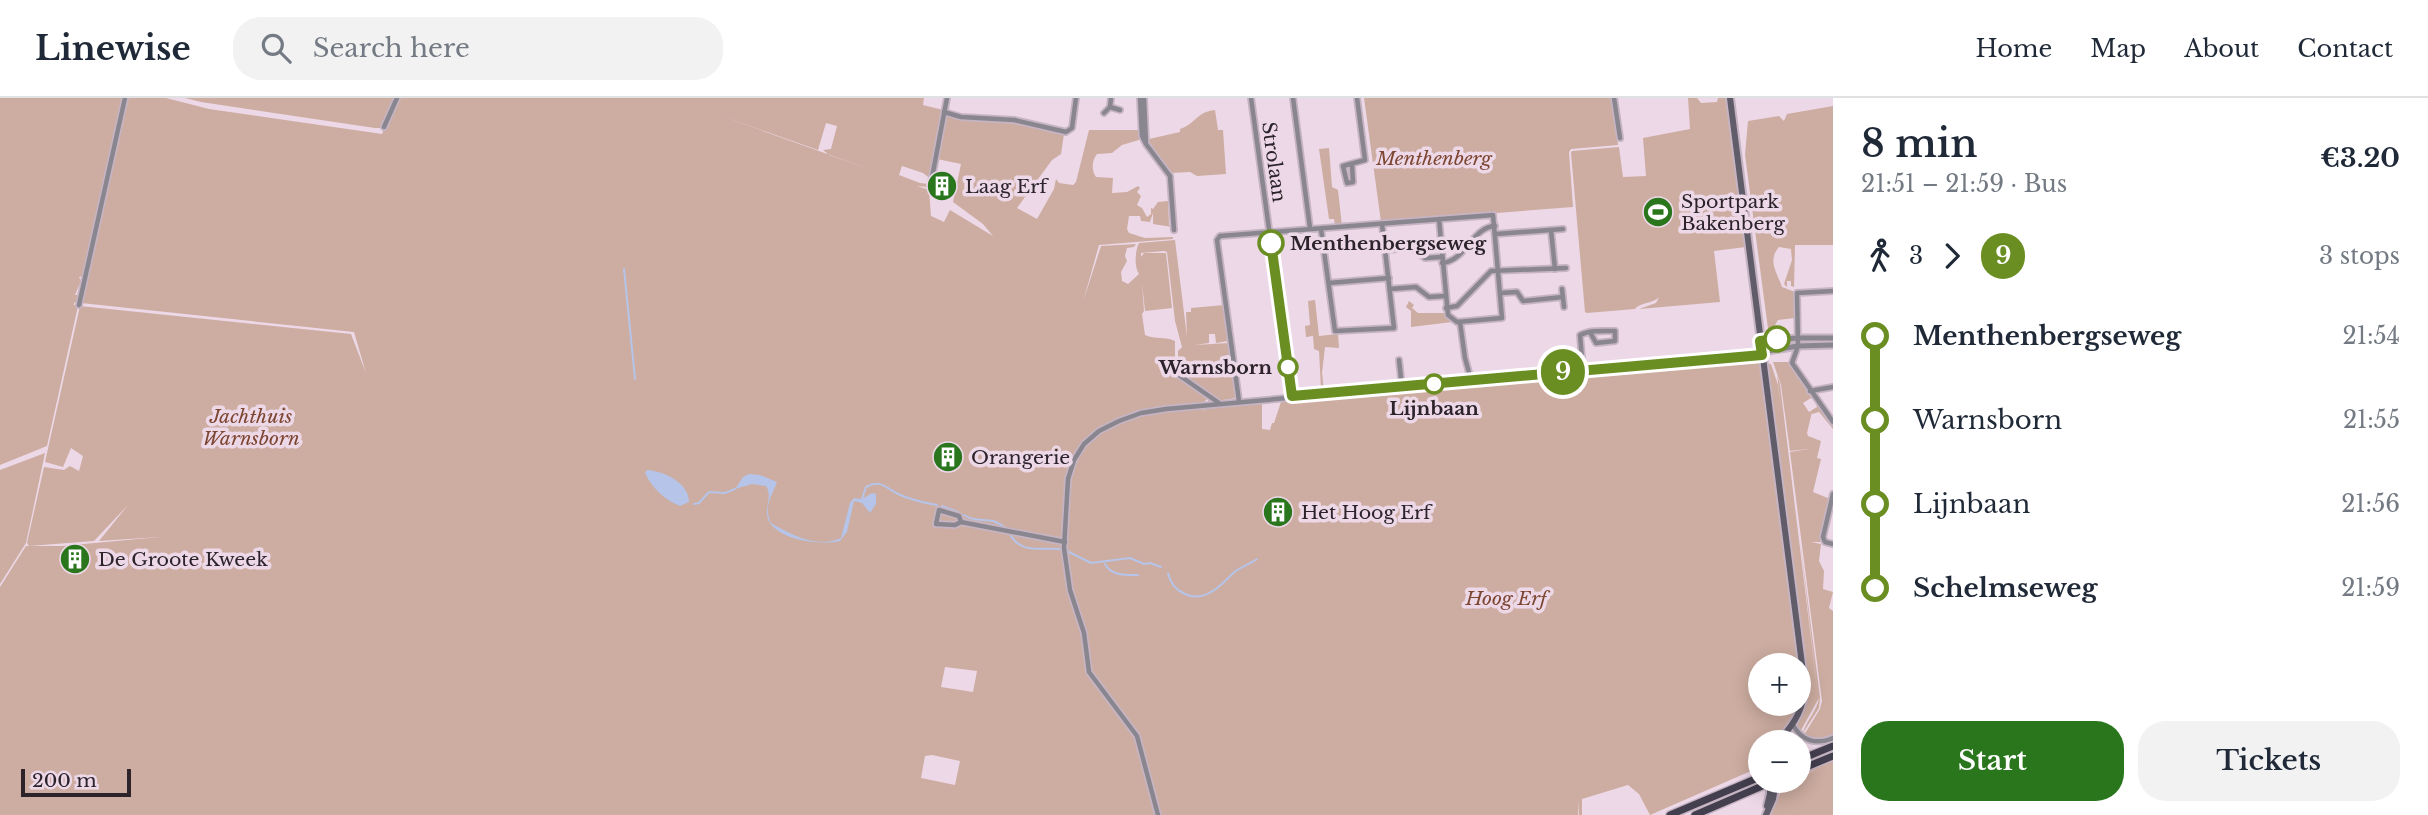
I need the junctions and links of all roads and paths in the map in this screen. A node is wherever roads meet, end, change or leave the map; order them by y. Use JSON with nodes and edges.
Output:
{"nodes":[{"id":1,"x":125,"y":98,"type":"edge"},
{"id":2,"x":397,"y":98,"type":"edge"},
{"id":3,"x":947,"y":98,"type":"edge"},
{"id":4,"x":1076,"y":98,"type":"edge"},
{"id":5,"x":1111,"y":98,"type":"edge"},
{"id":6,"x":1142,"y":98,"type":"edge"},
{"id":7,"x":1251,"y":98,"type":"edge"},
{"id":8,"x":1293,"y":98,"type":"edge"},
{"id":9,"x":1357,"y":98,"type":"edge"},
{"id":10,"x":1614,"y":98,"type":"edge"},
{"id":11,"x":1730,"y":98,"type":"edge"},
{"id":12,"x":1110,"y":107,"type":"junction"},
{"id":13,"x":1120,"y":110,"type":"dead end"},
{"id":14,"x":944,"y":112,"type":"junction"},
{"id":15,"x":1104,"y":113,"type":"dead end"},
{"id":16,"x":384,"y":127,"type":"dead end"},
{"id":17,"x":1620,"y":138,"type":"dead end"},
{"id":18,"x":1352,"y":164,"type":"dead end"},
{"id":19,"x":930,"y":188,"type":"dead end"},
{"id":20,"x":1439,"y":219,"type":"junction"},
{"id":21,"x":1382,"y":224,"type":"junction"},
{"id":22,"x":1495,"y":226,"type":"junction"},
{"id":23,"x":1310,"y":228,"type":"junction"},
{"id":24,"x":1321,"y":229,"type":"junction"},
{"id":25,"x":1563,"y":229,"type":"dead end"},
{"id":26,"x":1174,"y":230,"type":"dead end"},
{"id":27,"x":1551,"y":230,"type":"junction"},
{"id":28,"x":1269,"y":231,"type":"junction"},
{"id":29,"x":1496,"y":234,"type":"junction"},
{"id":30,"x":1385,"y":250,"type":"junction"},
{"id":31,"x":1442,"y":260,"type":"junction"},
{"id":32,"x":1566,"y":268,"type":"dead end"},
{"id":33,"x":1555,"y":269,"type":"junction"},
{"id":34,"x":1499,"y":270,"type":"junction"},
{"id":35,"x":1389,"y":278,"type":"junction"},
{"id":36,"x":1329,"y":283,"type":"junction"},
{"id":37,"x":1390,"y":289,"type":"junction"},
{"id":38,"x":1562,"y":289,"type":"dead end"},
{"id":39,"x":1833,"y":291,"type":"edge"},
{"id":40,"x":1501,"y":293,"type":"junction"},
{"id":41,"x":1445,"y":296,"type":"junction"},
{"id":42,"x":1563,"y":298,"type":"junction"},
{"id":43,"x":79,"y":305,"type":"dead end"},
{"id":44,"x":1564,"y":307,"type":"dead end"},
{"id":45,"x":1446,"y":308,"type":"junction"},
{"id":46,"x":1460,"y":321,"type":"junction"},
{"id":47,"x":1590,"y":332,"type":"junction"},
{"id":48,"x":1798,"y":338,"type":"junction"},
{"id":49,"x":1833,"y":338,"type":"edge"},
{"id":50,"x":1774,"y":340,"type":"junction"},
{"id":51,"x":1760,"y":341,"type":"junction"},
{"id":52,"x":1833,"y":345,"type":"edge"},
{"id":53,"x":1798,"y":346,"type":"junction"},
{"id":54,"x":1776,"y":350,"type":"junction"},
{"id":55,"x":1762,"y":355,"type":"junction"},
{"id":56,"x":1399,"y":360,"type":"dead end"},
{"id":57,"x":1163,"y":364,"type":"dead end"},
{"id":58,"x":1583,"y":370,"type":"junction"},
{"id":59,"x":1471,"y":380,"type":"junction"},
{"id":60,"x":1402,"y":387,"type":"junction"},
{"id":61,"x":1833,"y":387,"type":"edge"},
{"id":62,"x":1810,"y":391,"type":"junction"},
{"id":63,"x":1209,"y":396,"type":"junction"},
{"id":64,"x":1292,"y":396,"type":"junction"},
{"id":65,"x":1239,"y":401,"type":"junction"},
{"id":66,"x":1219,"y":403,"type":"junction"},
{"id":67,"x":1204,"y":405,"type":"junction"},
{"id":68,"x":1833,"y":422,"type":"edge"},
{"id":69,"x":1833,"y":494,"type":"edge"},
{"id":70,"x":961,"y":522,"type":"junction"},
{"id":71,"x":1065,"y":542,"type":"junction"},
{"id":72,"x":1833,"y":544,"type":"edge"},
{"id":73,"x":1793,"y":725,"type":"junction"},
{"id":74,"x":1789,"y":730,"type":"edge"},
{"id":75,"x":1833,"y":738,"type":"edge"},
{"id":76,"x":1833,"y":746,"type":"edge"},
{"id":77,"x":1811,"y":755,"type":"edge"},
{"id":78,"x":1833,"y":756,"type":"edge"},
{"id":79,"x":1811,"y":765,"type":"edge"},
{"id":80,"x":1748,"y":782,"type":"edge"},
{"id":81,"x":1748,"y":792,"type":"edge"},
{"id":82,"x":1770,"y":793,"type":"edge"},
{"id":83,"x":1158,"y":815,"type":"edge"},
{"id":84,"x":1670,"y":815,"type":"edge"},
{"id":85,"x":1695,"y":815,"type":"edge"},
{"id":86,"x":1764,"y":815,"type":"edge"}],
"edges":[{"from":1,"to":43,"type":"street"},
{"from":2,"to":16,"type":"street"},
{"from":3,"to":14,"type":"street"},
{"from":4,"to":14,"type":"street"},
{"from":5,"to":12,"type":"street"},
{"from":6,"to":26,"type":"street"},
{"from":7,"to":28,"type":"street","name":"Strolaan"},
{"from":8,"to":23,"type":"street"},
{"from":9,"to":18,"type":"street"},
{"from":10,"to":17,"type":"street"},
{"from":11,"to":51,"type":"main road"},
{"from":12,"to":13,"type":"street"},
{"from":12,"to":15,"type":"street"},
{"from":14,"to":19,"type":"street"},
{"from":20,"to":21,"type":"street"},
{"from":20,"to":22,"type":"street"},
{"from":20,"to":31,"type":"street"},
{"from":21,"to":24,"type":"street"},
{"from":21,"to":30,"type":"street"},
{"from":22,"to":29,"type":"street"},
{"from":22,"to":31,"type":"street"},
{"from":23,"to":24,"type":"street"},
{"from":23,"to":28,"type":"street"},
{"from":24,"to":36,"type":"street"},
{"from":25,"to":27,"type":"street"},
{"from":27,"to":29,"type":"street"},
{"from":27,"to":33,"type":"street"},
{"from":28,"to":64,"type":"street","name":"Strolaan"},
{"from":28,"to":65,"type":"street"},
{"from":29,"to":34,"type":"street"},
{"from":30,"to":31,"type":"street"},
{"from":30,"to":35,"type":"street"},
{"from":31,"to":41,"type":"street"},
{"from":32,"to":33,"type":"street"},
{"from":33,"to":34,"type":"street"},
{"from":34,"to":40,"type":"street"},
{"from":34,"to":45,"type":"street"},
{"from":35,"to":36,"type":"street"},
{"from":35,"to":37,"type":"street"},
{"from":36,"to":37,"type":"street"},
{"from":37,"to":41,"type":"street"},
{"from":38,"to":42,"type":"street"},
{"from":39,"to":48,"type":"street"},
{"from":40,"to":42,"type":"street"},
{"from":40,"to":46,"type":"street"},
{"from":41,"to":45,"type":"street"},
{"from":42,"to":44,"type":"street"},
{"from":45,"to":46,"type":"street"},
{"from":46,"to":59,"type":"street"},
{"from":47,"to":47,"type":"street"},
{"from":47,"to":58,"type":"street"},
{"from":48,"to":49,"type":"street"},
{"from":48,"to":50,"type":"street"},
{"from":48,"to":53,"type":"street"},
{"from":50,"to":51,"type":"street"},
{"from":50,"to":54,"type":"street"},
{"from":51,"to":55,"type":"main road"},
{"from":52,"to":53,"type":"street"},
{"from":53,"to":54,"type":"street"},
{"from":53,"to":62,"type":"street"},
{"from":54,"to":55,"type":"street"},
{"from":55,"to":58,"type":"street"},
{"from":55,"to":73,"type":"main road"},
{"from":56,"to":60,"type":"street"},
{"from":57,"to":63,"type":"street"},
{"from":58,"to":59,"type":"street"},
{"from":59,"to":60,"type":"street"},
{"from":60,"to":64,"type":"street"},
{"from":61,"to":62,"type":"street"},
{"from":62,"to":68,"type":"street"},
{"from":63,"to":66,"type":"street"},
{"from":63,"to":67,"type":"street"},
{"from":64,"to":65,"type":"street"},
{"from":65,"to":66,"type":"street"},
{"from":66,"to":67,"type":"street"},
{"from":67,"to":71,"type":"street"},
{"from":69,"to":72,"type":"street"},
{"from":70,"to":70,"type":"street"},
{"from":70,"to":71,"type":"street"},
{"from":71,"to":83,"type":"street"},
{"from":73,"to":74,"type":"main road"},
{"from":73,"to":75,"type":"street"},
{"from":76,"to":77,"type":"main road"},
{"from":78,"to":79,"type":"main road"},
{"from":80,"to":84,"type":"main road"},
{"from":81,"to":85,"type":"main road"},
{"from":82,"to":86,"type":"main road"}]}
